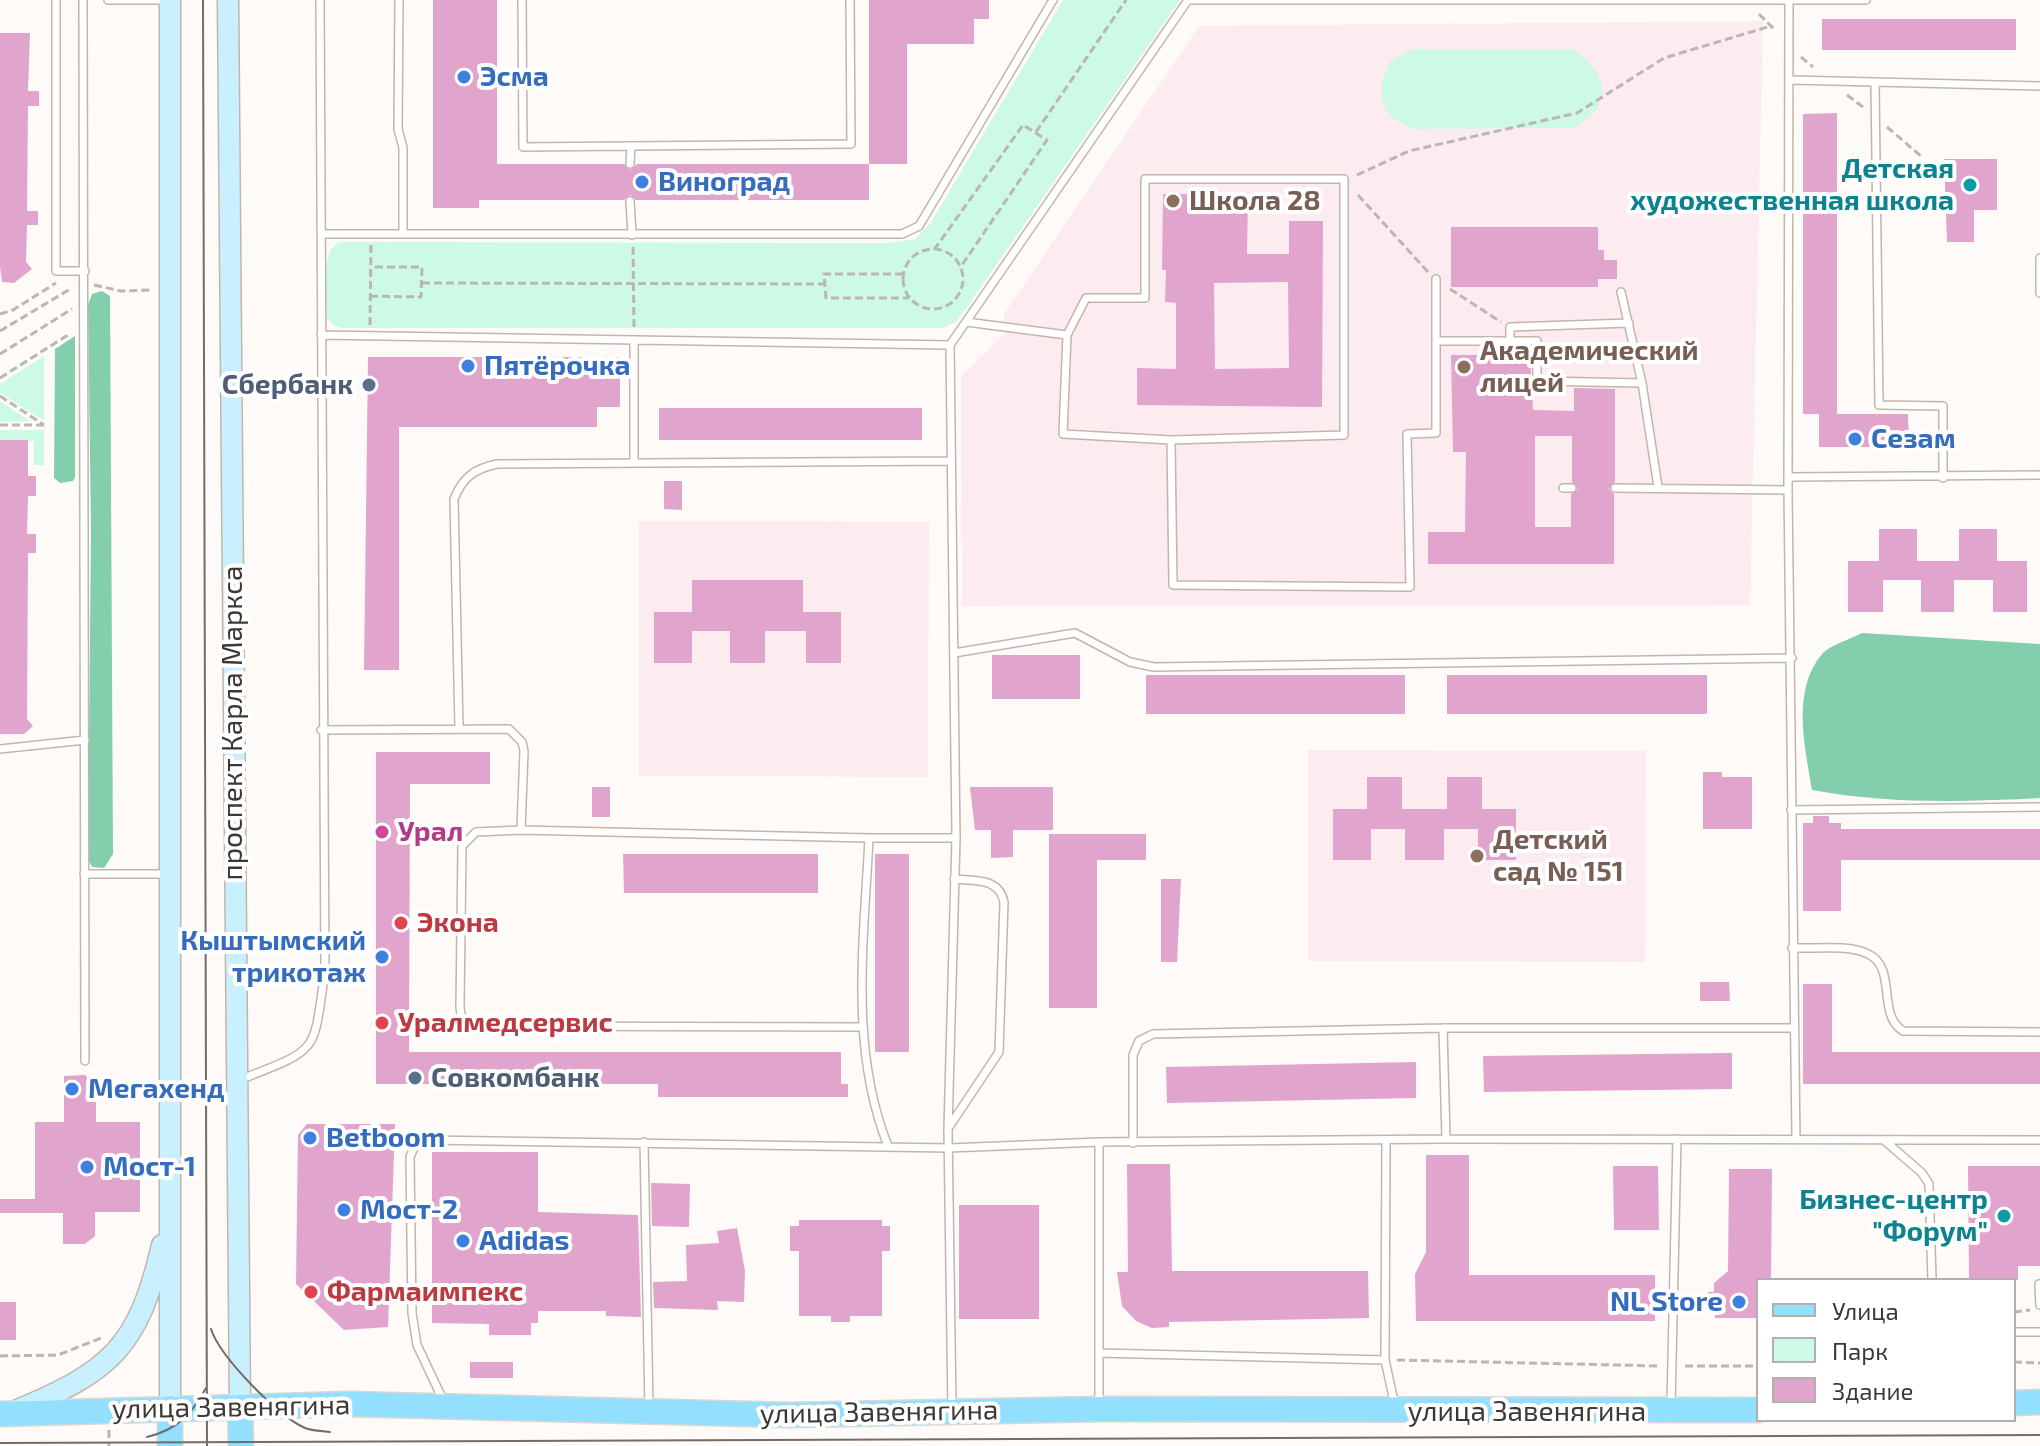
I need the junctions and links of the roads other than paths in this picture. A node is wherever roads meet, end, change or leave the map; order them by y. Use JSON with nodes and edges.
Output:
{"nodes":[{"id":1,"x":56,"y":0,"type":"edge"},
{"id":2,"x":83,"y":0,"type":"edge"},
{"id":3,"x":108,"y":0,"type":"edge"},
{"id":4,"x":170,"y":0,"type":"edge"},
{"id":5,"x":228,"y":0,"type":"edge"},
{"id":6,"x":320,"y":0,"type":"edge"},
{"id":7,"x":399,"y":0,"type":"edge"},
{"id":8,"x":522,"y":0,"type":"edge"},
{"id":9,"x":850,"y":0,"type":"edge"},
{"id":10,"x":1053,"y":0,"type":"edge"},
{"id":11,"x":1188,"y":0,"type":"edge"},
{"id":12,"x":1866,"y":0,"type":"edge"},
{"id":13,"x":1789,"y":1,"type":"edge"},
{"id":14,"x":1790,"y":80,"type":"junction"},
{"id":15,"x":1875,"y":82,"type":"junction"},
{"id":16,"x":2040,"y":86,"type":"edge"},
{"id":17,"x":631,"y":146,"type":"junction"},
{"id":18,"x":630,"y":164,"type":"dead end"},
{"id":19,"x":630,"y":201,"type":"dead end"},
{"id":20,"x":322,"y":234,"type":"junction"},
{"id":21,"x":403,"y":234,"type":"junction"},
{"id":22,"x":632,"y":235,"type":"junction"},
{"id":23,"x":2040,"y":258,"type":"edge"},
{"id":24,"x":85,"y":271,"type":"junction"},
{"id":25,"x":1436,"y":279,"type":"road end"},
{"id":26,"x":1621,"y":292,"type":"dead end"},
{"id":27,"x":2040,"y":293,"type":"edge"},
{"id":28,"x":966,"y":322,"type":"junction"},
{"id":29,"x":1629,"y":323,"type":"junction"},
{"id":30,"x":321,"y":335,"type":"junction"},
{"id":31,"x":1067,"y":335,"type":"junction"},
{"id":32,"x":1510,"y":340,"type":"junction"},
{"id":33,"x":634,"y":341,"type":"junction"},
{"id":34,"x":1437,"y":341,"type":"junction"},
{"id":35,"x":950,"y":345,"type":"junction"},
{"id":36,"x":1642,"y":383,"type":"junction"},
{"id":37,"x":1171,"y":440,"type":"junction"},
{"id":38,"x":951,"y":461,"type":"junction"},
{"id":39,"x":634,"y":463,"type":"junction"},
{"id":40,"x":2040,"y":475,"type":"edge"},
{"id":41,"x":1789,"y":477,"type":"junction"},
{"id":42,"x":1943,"y":478,"type":"junction"},
{"id":43,"x":1658,"y":487,"type":"junction"},
{"id":44,"x":1615,"y":488,"type":"dead end"},
{"id":45,"x":1788,"y":490,"type":"junction"},
{"id":46,"x":954,"y":653,"type":"junction"},
{"id":47,"x":1792,"y":658,"type":"junction"},
{"id":48,"x":459,"y":727,"type":"junction"},
{"id":49,"x":321,"y":730,"type":"junction"},
{"id":50,"x":85,"y":740,"type":"junction"},
{"id":51,"x":0,"y":749,"type":"edge"},
{"id":52,"x":2040,"y":807,"type":"edge"},
{"id":53,"x":1791,"y":810,"type":"junction"},
{"id":54,"x":521,"y":830,"type":"junction"},
{"id":55,"x":869,"y":838,"type":"junction"},
{"id":56,"x":956,"y":838,"type":"junction"},
{"id":57,"x":84,"y":874,"type":"junction"},
{"id":58,"x":169,"y":874,"type":"junction"},
{"id":59,"x":954,"y":879,"type":"junction"},
{"id":60,"x":1792,"y":948,"type":"junction"},
{"id":61,"x":861,"y":1027,"type":"junction"},
{"id":62,"x":1443,"y":1028,"type":"junction"},
{"id":63,"x":1792,"y":1028,"type":"junction"},
{"id":64,"x":2040,"y":1032,"type":"edge"},
{"id":65,"x":85,"y":1061,"type":"dead end"},
{"id":66,"x":236,"y":1081,"type":"junction"},
{"id":67,"x":948,"y":1129,"type":"junction"},
{"id":68,"x":1446,"y":1139,"type":"junction"},
{"id":69,"x":1677,"y":1139,"type":"junction"},
{"id":70,"x":1796,"y":1140,"type":"junction"},
{"id":71,"x":1884,"y":1140,"type":"junction"},
{"id":72,"x":2040,"y":1140,"type":"edge"},
{"id":73,"x":644,"y":1142,"type":"junction"},
{"id":74,"x":1099,"y":1142,"type":"junction"},
{"id":75,"x":1386,"y":1142,"type":"junction"},
{"id":76,"x":1133,"y":1143,"type":"junction"},
{"id":77,"x":888,"y":1146,"type":"junction"},
{"id":78,"x":949,"y":1148,"type":"junction"},
{"id":79,"x":170,"y":1214,"type":"junction"},
{"id":80,"x":1932,"y":1278,"type":"edge"},
{"id":81,"x":2039,"y":1284,"type":"edge"},
{"id":82,"x":2040,"y":1305,"type":"edge"},
{"id":83,"x":2016,"y":1332,"type":"edge"},
{"id":84,"x":2040,"y":1332,"type":"edge"},
{"id":85,"x":1099,"y":1353,"type":"junction"},
{"id":86,"x":1385,"y":1360,"type":"junction"},
{"id":87,"x":2040,"y":1402,"type":"edge"},
{"id":88,"x":2016,"y":1403,"type":"edge"},
{"id":89,"x":445,"y":1405,"type":"junction"},
{"id":90,"x":240,"y":1407,"type":"junction"},
{"id":91,"x":170,"y":1408,"type":"junction"},
{"id":92,"x":1099,"y":1409,"type":"junction"},
{"id":93,"x":649,"y":1410,"type":"junction"},
{"id":94,"x":1756,"y":1410,"type":"edge"},
{"id":95,"x":952,"y":1411,"type":"junction"},
{"id":96,"x":1396,"y":1411,"type":"junction"},
{"id":97,"x":1671,"y":1412,"type":"junction"},
{"id":98,"x":4,"y":1414,"type":"edge"},
{"id":99,"x":170,"y":1446,"type":"edge"},
{"id":100,"x":241,"y":1446,"type":"edge"}],
"edges":[{"from":1,"to":24,"type":"lane"},
{"from":2,"to":24,"type":"lane"},
{"from":3,"to":4,"type":"lane"},
{"from":4,"to":58,"type":"main road"},
{"from":5,"to":66,"type":"main road","name":"проспект Карла Маркса"},
{"from":6,"to":20,"type":"lane"},
{"from":7,"to":21,"type":"lane"},
{"from":8,"to":17,"type":"lane"},
{"from":9,"to":17,"type":"lane"},
{"from":10,"to":22,"type":"lane"},
{"from":11,"to":13,"type":"lane"},
{"from":11,"to":28,"type":"lane"},
{"from":12,"to":13,"type":"lane"},
{"from":13,"to":14,"type":"lane"},
{"from":14,"to":15,"type":"lane"},
{"from":14,"to":41,"type":"lane"},
{"from":15,"to":16,"type":"lane"},
{"from":15,"to":42,"type":"lane"},
{"from":17,"to":18,"type":"lane"},
{"from":19,"to":22,"type":"lane"},
{"from":20,"to":21,"type":"lane"},
{"from":20,"to":30,"type":"lane"},
{"from":21,"to":22,"type":"lane"},
{"from":23,"to":27,"type":"lane"},
{"from":24,"to":50,"type":"lane"},
{"from":25,"to":34,"type":"lane"},
{"from":26,"to":29,"type":"lane"},
{"from":28,"to":31,"type":"lane"},
{"from":28,"to":35,"type":"lane"},
{"from":29,"to":32,"type":"lane"},
{"from":29,"to":36,"type":"lane"},
{"from":30,"to":33,"type":"lane"},
{"from":30,"to":49,"type":"lane"},
{"from":31,"to":37,"type":"lane"},
{"from":31,"to":37,"type":"lane"},
{"from":32,"to":34,"type":"lane"},
{"from":32,"to":36,"type":"lane"},
{"from":33,"to":35,"type":"lane"},
{"from":33,"to":39,"type":"lane"},
{"from":34,"to":37,"type":"lane"},
{"from":35,"to":38,"type":"lane"},
{"from":36,"to":43,"type":"lane"},
{"from":38,"to":39,"type":"lane"},
{"from":38,"to":46,"type":"lane"},
{"from":39,"to":48,"type":"lane"},
{"from":40,"to":42,"type":"lane"},
{"from":41,"to":42,"type":"lane"},
{"from":41,"to":45,"type":"lane"},
{"from":43,"to":44,"type":"lane"},
{"from":43,"to":45,"type":"lane"},
{"from":45,"to":47,"type":"lane"},
{"from":46,"to":47,"type":"lane"},
{"from":46,"to":56,"type":"lane"},
{"from":47,"to":53,"type":"lane"},
{"from":48,"to":49,"type":"lane"},
{"from":48,"to":54,"type":"lane"},
{"from":49,"to":66,"type":"lane"},
{"from":50,"to":51,"type":"lane"},
{"from":50,"to":57,"type":"lane"},
{"from":52,"to":53,"type":"lane"},
{"from":53,"to":60,"type":"lane"},
{"from":54,"to":55,"type":"lane"},
{"from":54,"to":61,"type":"lane"},
{"from":55,"to":56,"type":"lane"},
{"from":55,"to":61,"type":"lane"},
{"from":56,"to":59,"type":"lane"},
{"from":57,"to":58,"type":"lane"},
{"from":57,"to":65,"type":"lane"},
{"from":58,"to":79,"type":"main road"},
{"from":59,"to":67,"type":"lane"},
{"from":59,"to":67,"type":"lane"},
{"from":60,"to":63,"type":"lane"},
{"from":60,"to":64,"type":"lane"},
{"from":61,"to":77,"type":"lane"},
{"from":62,"to":63,"type":"lane"},
{"from":62,"to":68,"type":"lane"},
{"from":62,"to":76,"type":"lane"},
{"from":63,"to":70,"type":"lane"},
{"from":66,"to":90,"type":"main road","name":"проспект Карла Маркса"},
{"from":67,"to":78,"type":"lane"},
{"from":68,"to":69,"type":"lane"},
{"from":68,"to":75,"type":"lane"},
{"from":69,"to":70,"type":"lane"},
{"from":69,"to":97,"type":"lane"},
{"from":70,"to":71,"type":"lane"},
{"from":71,"to":72,"type":"lane"},
{"from":71,"to":80,"type":"lane"},
{"from":73,"to":77,"type":"lane"},
{"from":73,"to":89,"type":"lane"},
{"from":73,"to":93,"type":"lane"},
{"from":74,"to":76,"type":"lane"},
{"from":74,"to":78,"type":"lane"},
{"from":74,"to":85,"type":"lane"},
{"from":75,"to":76,"type":"lane"},
{"from":75,"to":86,"type":"lane"},
{"from":77,"to":78,"type":"lane"},
{"from":78,"to":95,"type":"lane"},
{"from":79,"to":91,"type":"main road"},
{"from":79,"to":98,"type":"main road"},
{"from":81,"to":82,"type":"lane"},
{"from":83,"to":84,"type":"lane"},
{"from":85,"to":86,"type":"lane"},
{"from":85,"to":92,"type":"lane"},
{"from":86,"to":96,"type":"lane"},
{"from":87,"to":88,"type":"main road"},
{"from":89,"to":90,"type":"main road","name":"улица Завенягина"},
{"from":89,"to":93,"type":"main road","name":"улица Завенягина"},
{"from":90,"to":91,"type":"main road","name":"улица Завенягина"},
{"from":90,"to":100,"type":"main road","name":"проспект Карла Маркса"},
{"from":91,"to":98,"type":"main road","name":"улица Завенягина"},
{"from":91,"to":99,"type":"main road"},
{"from":92,"to":95,"type":"main road","name":"улица Завенягина"},
{"from":92,"to":96,"type":"main road","name":"улица Завенягина"},
{"from":93,"to":95,"type":"main road","name":"улица Завенягина"},
{"from":94,"to":97,"type":"main road","name":"улица Завенягина"},
{"from":96,"to":97,"type":"main road","name":"улица Завенягина"}]}
